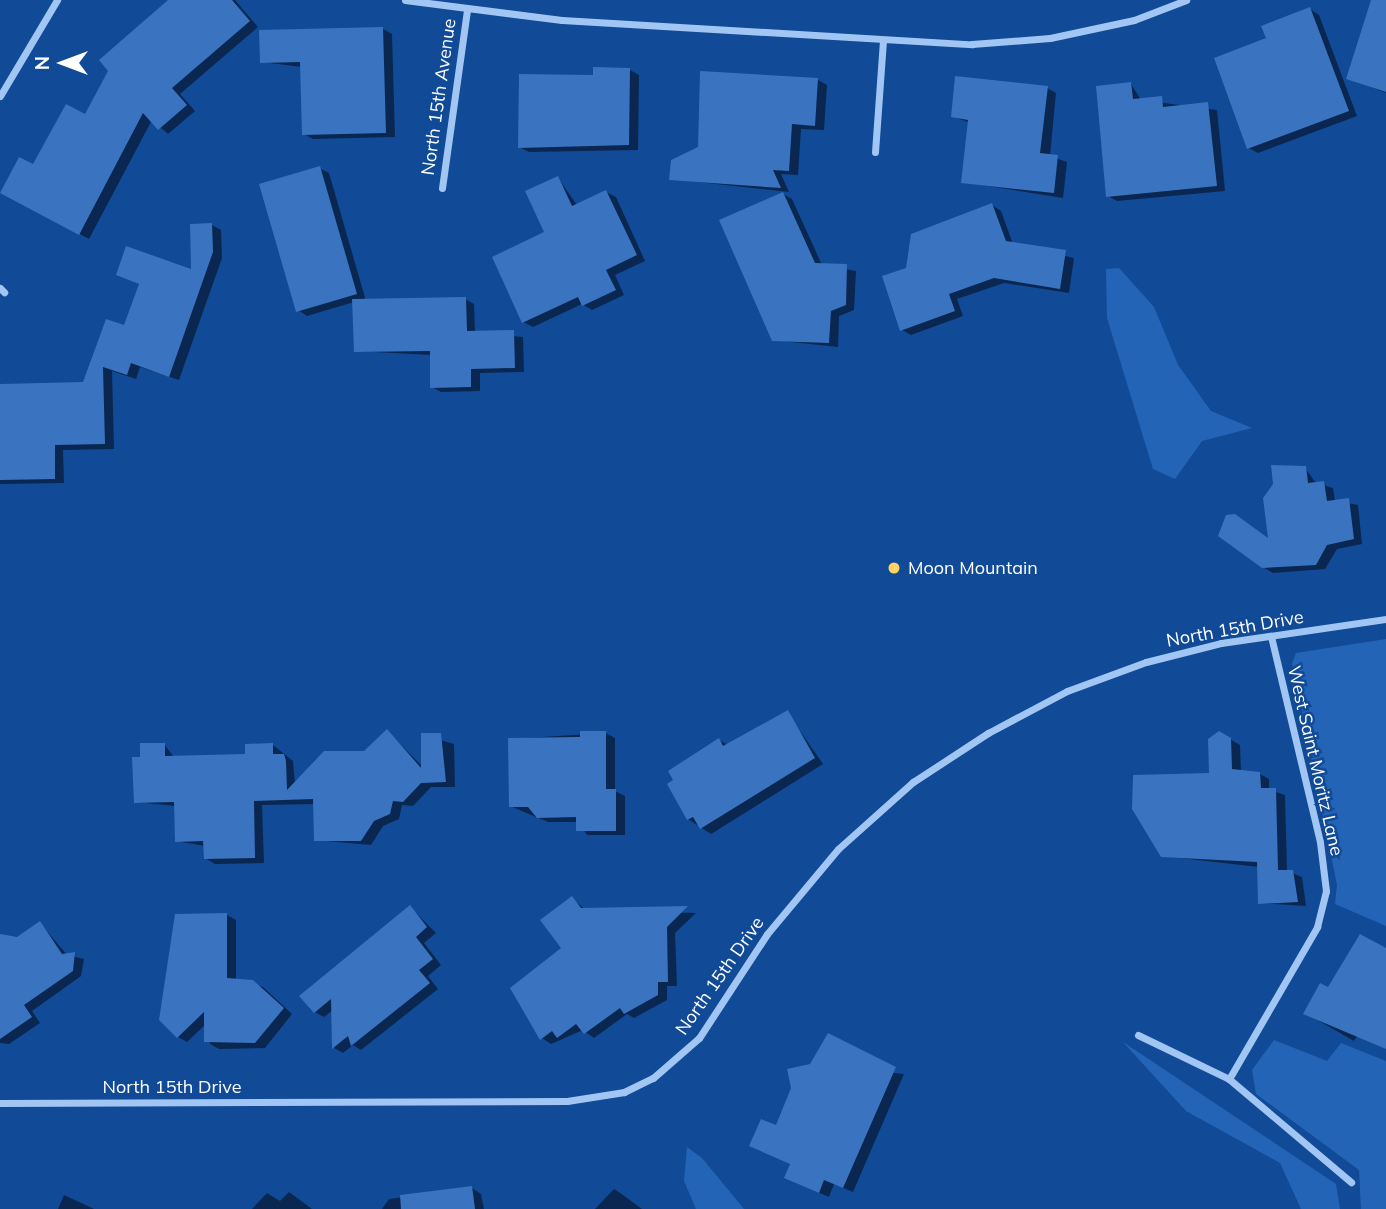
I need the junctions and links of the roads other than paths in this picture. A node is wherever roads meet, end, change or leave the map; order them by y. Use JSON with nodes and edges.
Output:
{"nodes":[{"id":1,"x":57,"y":0,"type":"edge"},
{"id":2,"x":405,"y":0,"type":"edge"},
{"id":3,"x":1186,"y":0,"type":"edge"},
{"id":4,"x":467,"y":10,"type":"junction"},
{"id":5,"x":883,"y":40,"type":"junction"},
{"id":6,"x":0,"y":96,"type":"edge"},
{"id":7,"x":874,"y":152,"type":"dead end"},
{"id":8,"x":442,"y":188,"type":"dead end"},
{"id":9,"x":1386,"y":619,"type":"edge"},
{"id":10,"x":1271,"y":636,"type":"junction"},
{"id":11,"x":1138,"y":1035,"type":"dead end"},
{"id":12,"x":1229,"y":1079,"type":"junction"},
{"id":13,"x":0,"y":1103,"type":"edge"},
{"id":14,"x":1351,"y":1182,"type":"dead end"}],
"edges":[{"from":1,"to":6,"type":"street"},
{"from":2,"to":4,"type":"street","name":"North 15th Avenue"},
{"from":3,"to":5,"type":"street","name":"North 15th Avenue"},
{"from":4,"to":5,"type":"street","name":"North 15th Avenue"},
{"from":4,"to":8,"type":"street","name":"North 15th Avenue"},
{"from":5,"to":7,"type":"street"},
{"from":9,"to":10,"type":"street","name":"North 15th Drive"},
{"from":10,"to":12,"type":"street","name":"West Saint Moritz Lane"},
{"from":10,"to":13,"type":"street","name":"North 15th Drive"},
{"from":11,"to":12,"type":"street"},
{"from":12,"to":14,"type":"street"}]}
